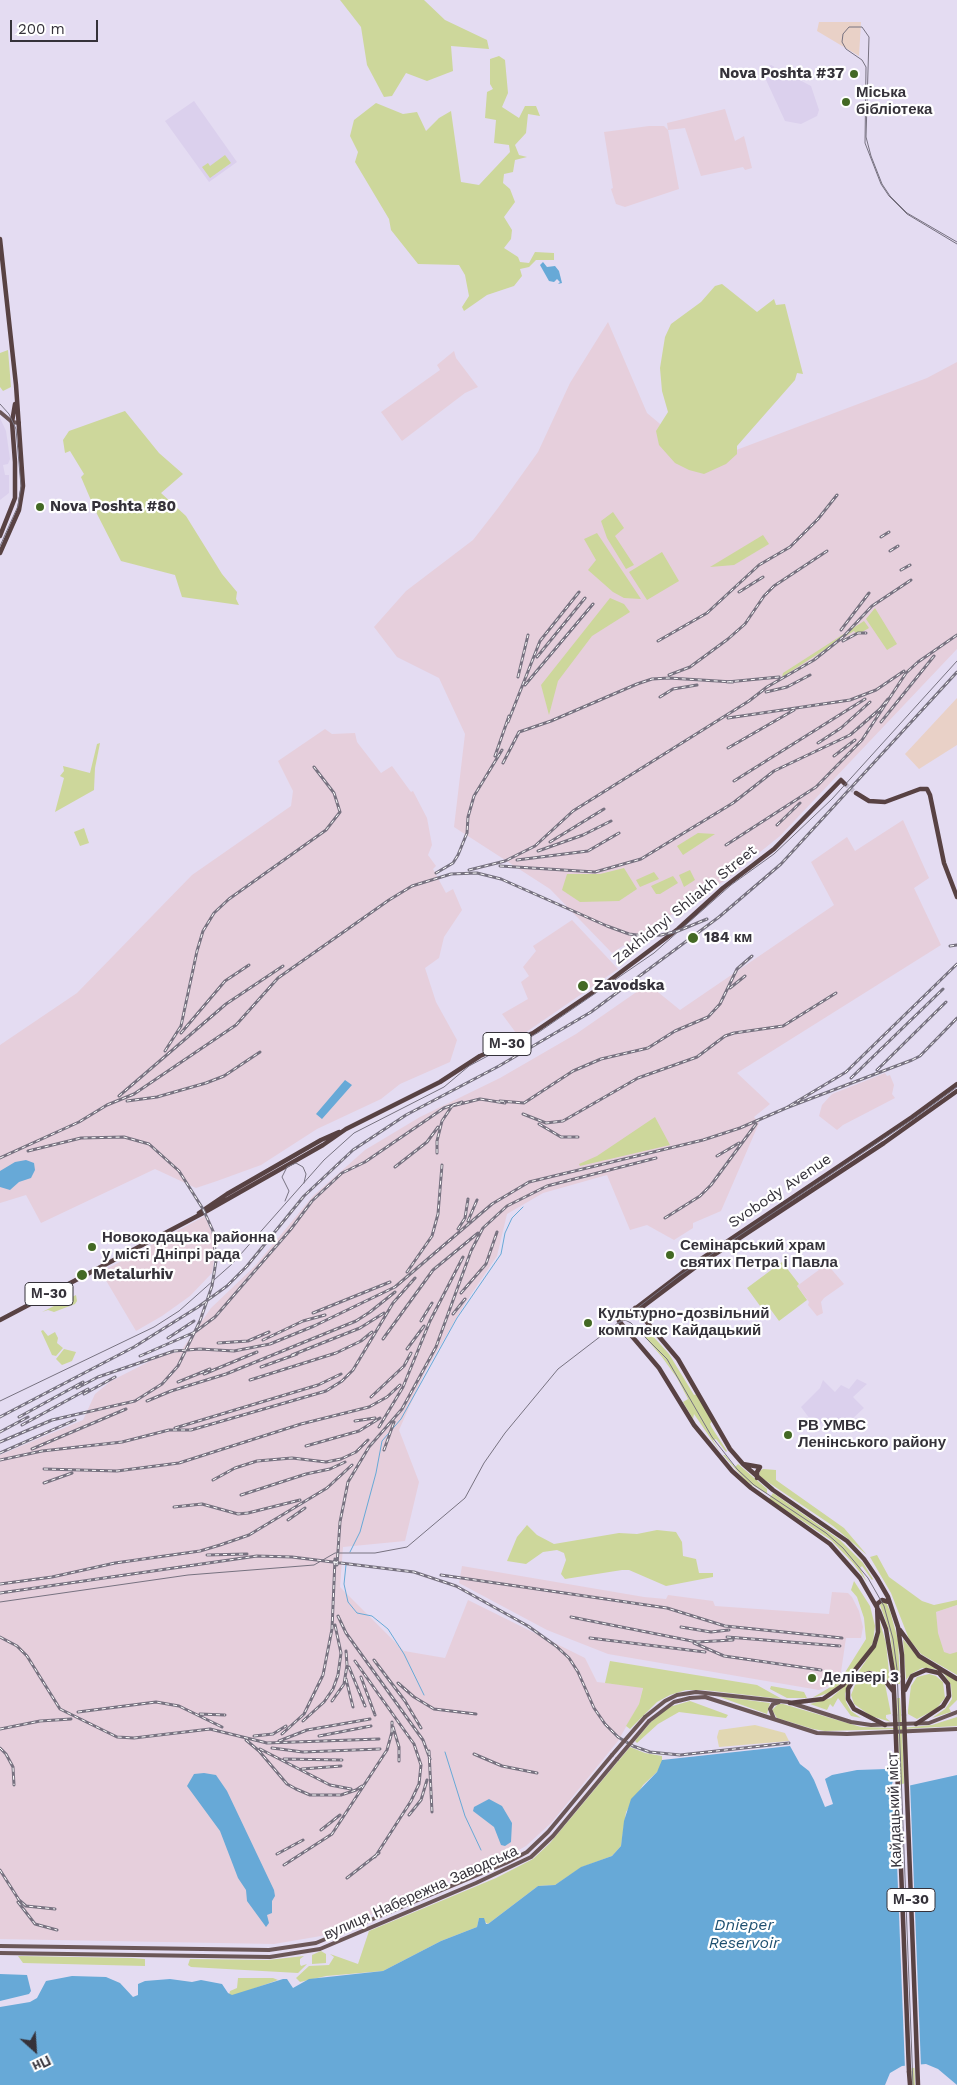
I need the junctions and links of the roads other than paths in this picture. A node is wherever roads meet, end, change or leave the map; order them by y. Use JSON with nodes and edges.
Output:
{"nodes":[{"id":1,"x":0,"y":239,"type":"edge"},
{"id":2,"x":16,"y":398,"type":"junction"},
{"id":3,"x":0,"y":412,"type":"edge"},
{"id":4,"x":12,"y":422,"type":"junction"},
{"id":5,"x":19,"y":423,"type":"junction"},
{"id":6,"x":0,"y":536,"type":"edge"},
{"id":7,"x":0,"y":553,"type":"edge"},
{"id":8,"x":845,"y":784,"type":"dead end"},
{"id":9,"x":856,"y":793,"type":"tunnel mouth"},
{"id":10,"x":957,"y":897,"type":"edge"},
{"id":11,"x":957,"y":1084,"type":"edge"},
{"id":12,"x":957,"y":1091,"type":"edge"},
{"id":13,"x":636,"y":1310,"type":"junction"},
{"id":14,"x":0,"y":1320,"type":"edge"},
{"id":15,"x":743,"y":1464,"type":"junction"},
{"id":16,"x":758,"y":1479,"type":"junction"},
{"id":17,"x":773,"y":1490,"type":"junction"},
{"id":18,"x":766,"y":1499,"type":"junction"},
{"id":19,"x":890,"y":1603,"type":"junction"},
{"id":20,"x":876,"y":1605,"type":"junction"},
{"id":21,"x":898,"y":1627,"type":"junction"},
{"id":22,"x":957,"y":1678,"type":"edge"},
{"id":23,"x":904,"y":1694,"type":"junction"},
{"id":24,"x":894,"y":1695,"type":"junction"},
{"id":25,"x":781,"y":1702,"type":"junction"},
{"id":26,"x":790,"y":1703,"type":"junction"},
{"id":27,"x":957,"y":1712,"type":"edge"},
{"id":28,"x":647,"y":1719,"type":"junction"},
{"id":29,"x":775,"y":1720,"type":"junction"},
{"id":30,"x":916,"y":1724,"type":"junction"},
{"id":31,"x":885,"y":1725,"type":"junction"},
{"id":32,"x":957,"y":1729,"type":"edge"},
{"id":33,"x":0,"y":1946,"type":"edge"},
{"id":34,"x":0,"y":1953,"type":"edge"},
{"id":35,"x":910,"y":2085,"type":"edge"},
{"id":36,"x":918,"y":2085,"type":"edge"}],
"edges":[{"from":1,"to":2,"type":"highway"},
{"from":2,"to":4,"type":"highway"},
{"from":2,"to":5,"type":"highway"},
{"from":3,"to":4,"type":"main road"},
{"from":4,"to":5,"type":"main road"},
{"from":4,"to":6,"type":"highway"},
{"from":5,"to":7,"type":"highway"},
{"from":8,"to":14,"type":"highway","name":"Zakhidnyi Shliakh Street","number":"М-30"},
{"from":9,"to":10,"type":"highway"},
{"from":11,"to":13,"type":"highway","name":"Svobody Avenue","number":"М-30"},
{"from":12,"to":13,"type":"highway","name":"Svobody Avenue","number":"М-30"},
{"from":13,"to":15,"type":"highway","number":"М-30"},
{"from":13,"to":18,"type":"highway","name":"Svobody Avenue","number":"М-30"},
{"from":15,"to":16,"type":"highway","number":"М-30"},
{"from":15,"to":16,"type":"highway"},
{"from":16,"to":17,"type":"highway","number":"М-30"},
{"from":17,"to":18,"type":"highway"},
{"from":17,"to":19,"type":"highway","number":"М-30"},
{"from":18,"to":20,"type":"highway","number":"М-30"},
{"from":19,"to":20,"type":"highway"},
{"from":19,"to":21,"type":"highway","number":"М-30"},
{"from":20,"to":24,"type":"highway","number":"М-30"},
{"from":20,"to":26,"type":"highway"},
{"from":21,"to":22,"type":"highway"},
{"from":21,"to":23,"type":"highway","number":"М-30"},
{"from":23,"to":30,"type":"highway"},
{"from":23,"to":36,"type":"highway","name":"Кайдацький міст","number":"М-30","bridge":true},
{"from":24,"to":31,"type":"highway"},
{"from":24,"to":35,"type":"highway","name":"Кайдацький міст","number":"М-30","bridge":true},
{"from":25,"to":26,"type":"main road","name":"вулиця Набережна Заводська"},
{"from":25,"to":28,"type":"main road","name":"вулиця Набережна Заводська"},
{"from":25,"to":29,"type":"main road"},
{"from":26,"to":31,"type":"main road","name":"вулиця Набережна Заводська"},
{"from":27,"to":30,"type":"main road","name":"вулиця Набережна Заводська"},
{"from":28,"to":29,"type":"main road","name":"вулиця Набережна Заводська"},
{"from":28,"to":33,"type":"main road","name":"вулиця Набережна Заводська","bridge":true},
{"from":28,"to":34,"type":"main road","name":"вулиця Набережна Заводська","bridge":true},
{"from":29,"to":32,"type":"main road","name":"вулиця Набережна Заводська"},
{"from":30,"to":31,"type":"main road","name":"вулиця Набережна Заводська"}]}
